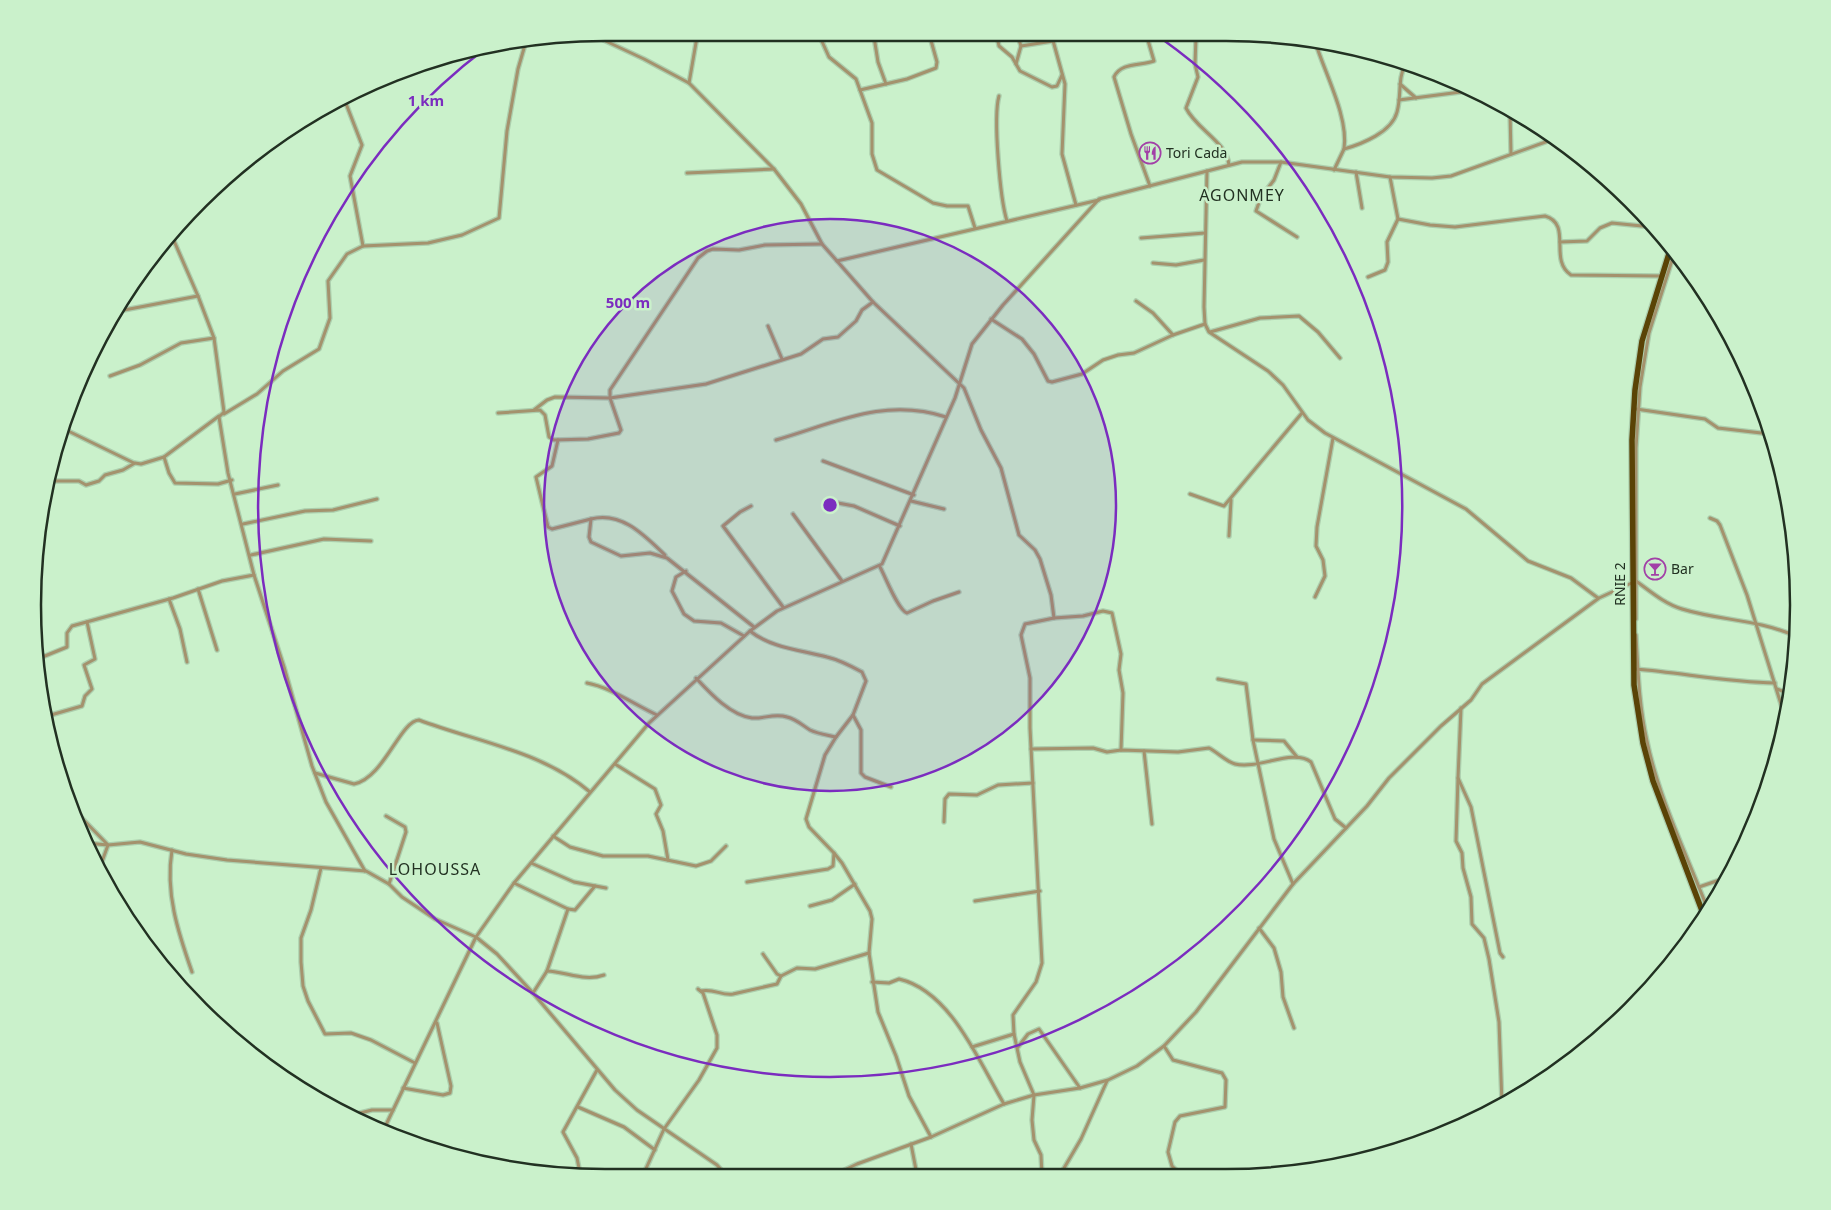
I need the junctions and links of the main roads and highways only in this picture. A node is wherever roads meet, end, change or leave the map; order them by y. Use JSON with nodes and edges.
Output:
{"nodes":[{"id":1,"x":1668,"y":256,"type":"edge"},
{"id":2,"x":1702,"y":907,"type":"edge"}],
"edges":[{"from":1,"to":2,"type":"highway","name":"RNIE 2","number":"RNIE 2"}]}
